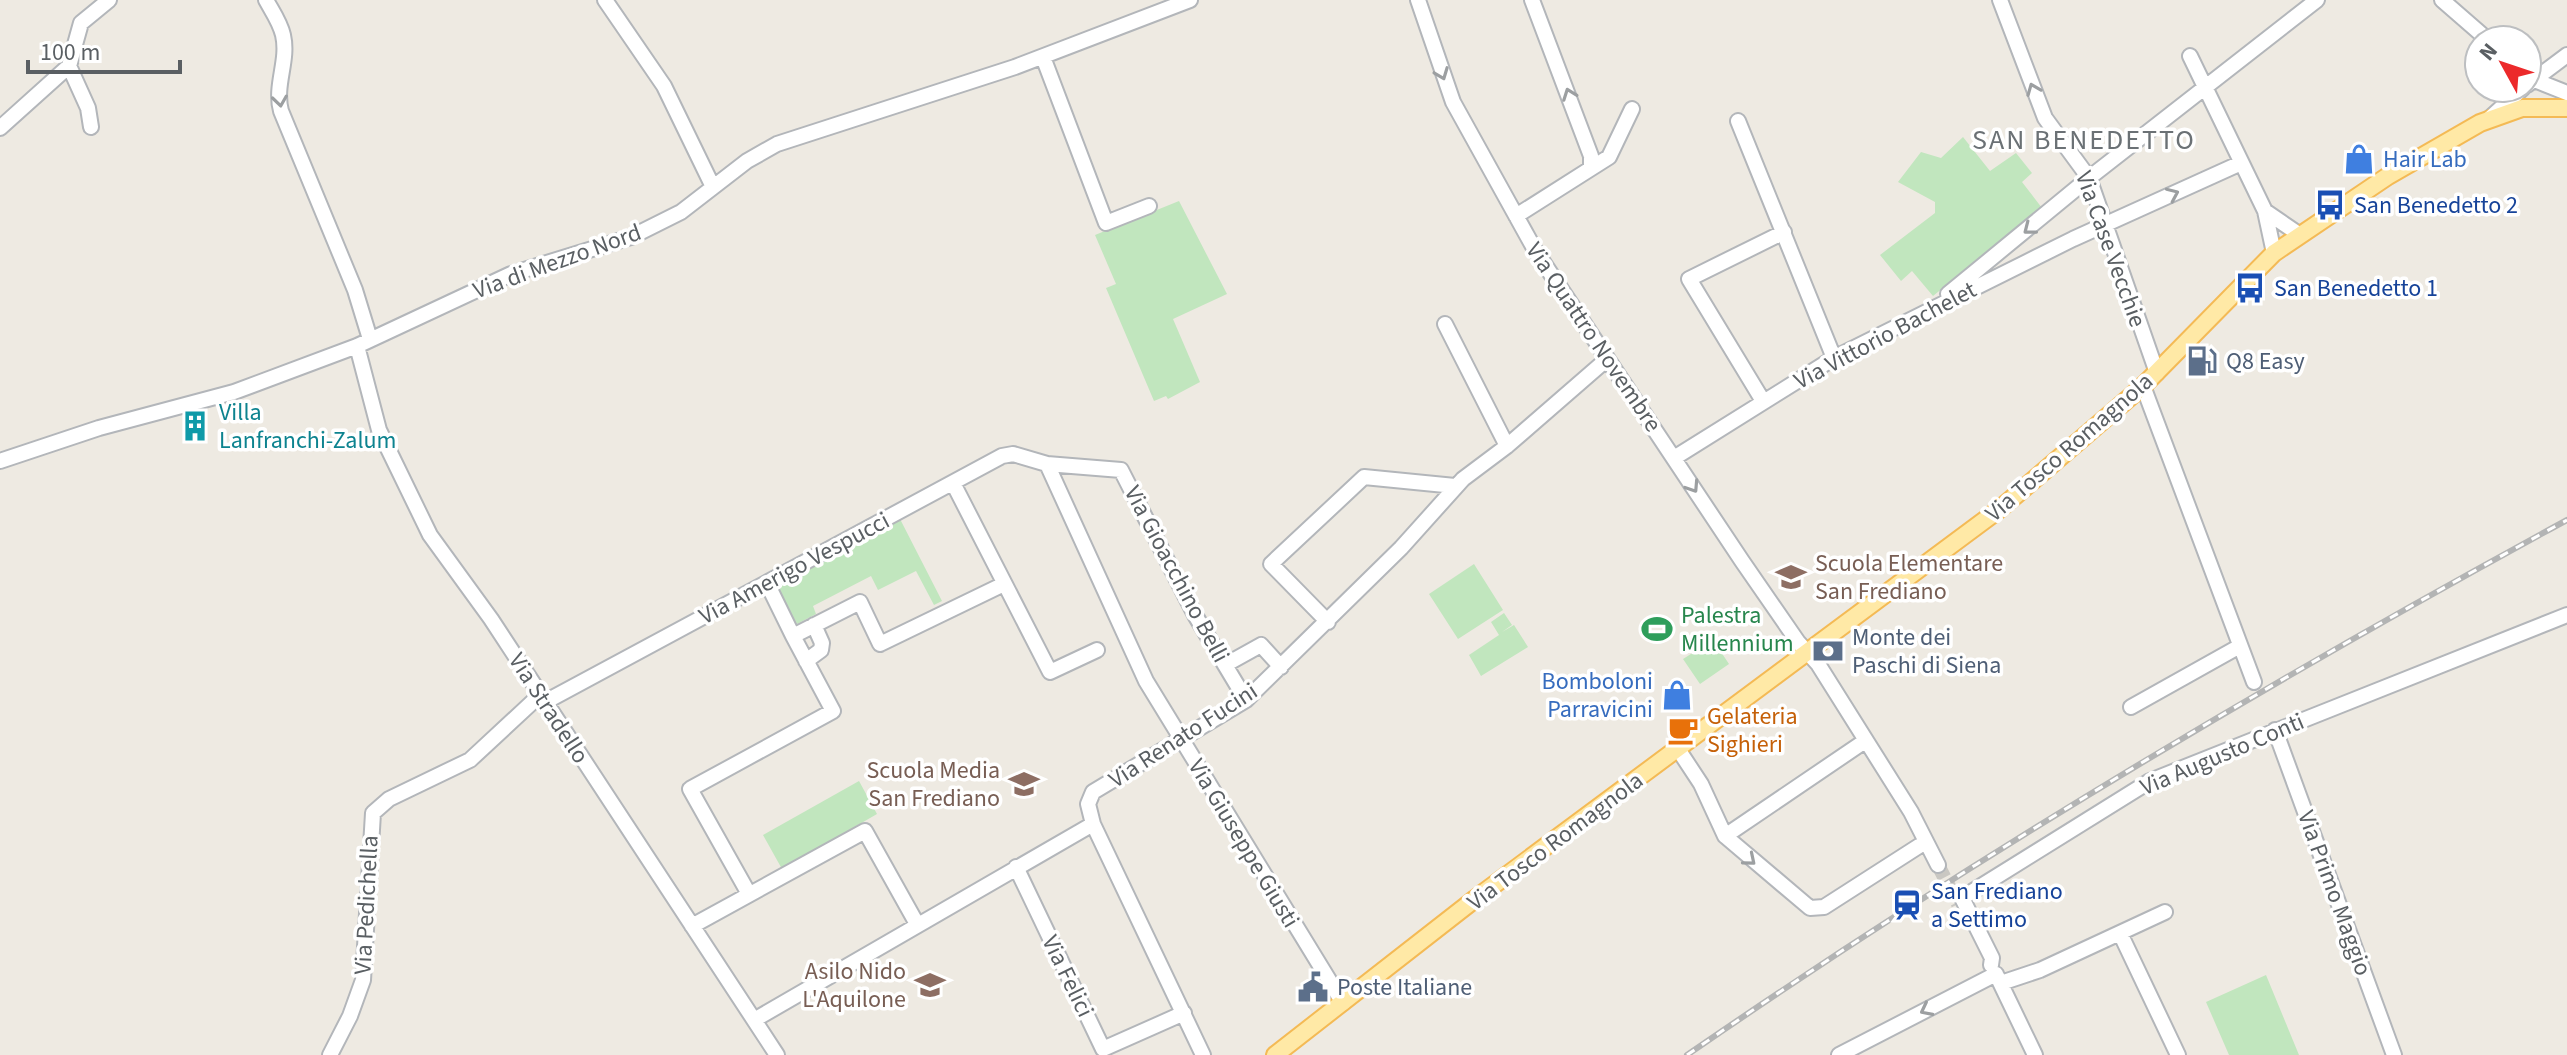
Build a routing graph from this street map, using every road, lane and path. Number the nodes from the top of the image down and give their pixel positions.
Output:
1 (109, 0) edge
2 (266, 0) edge
3 (605, 0) edge
4 (1190, 0) edge
5 (1418, 0) edge
6 (1532, 0) edge
7 (2000, 0) edge
8 (2317, 0) edge
9 (2442, 0) edge
10 (2470, 24) edge
11 (2567, 55) edge
12 (2190, 56) dead end
13 (1043, 57) junction
14 (69, 66) junction
15 (2543, 72) edge
16 (2205, 87) junction
17 (2543, 87) edge
18 (2567, 93) edge
19 (2505, 104) edge
20 (2567, 108) edge
21 (1632, 109) dead end
22 (2490, 118) junction
23 (1738, 121) dead end
24 (91, 127) dead end
25 (0, 128) edge
26 (2241, 163) junction
27 (1591, 168) junction
28 (2089, 178) junction
29 (713, 187) junction
30 (1149, 206) dead end
31 (2265, 211) junction
32 (1516, 216) junction
33 (2104, 225) junction
34 (1784, 232) junction
35 (2300, 235) junction
36 (2274, 253) junction
37 (1936, 306) junction
38 (1445, 324) dead end
39 (363, 342) junction
40 (1834, 358) junction
41 (1606, 360) junction
42 (2157, 373) junction
43 (2143, 386) junction
44 (1763, 401) junction
45 (1507, 446) junction
46 (1674, 458) junction
47 (0, 461) edge
48 (1047, 464) junction
49 (953, 483) junction
50 (1455, 486) junction
51 (767, 583) junction
52 (1004, 584) junction
53 (2567, 615) edge
54 (1328, 622) junction
55 (814, 625) junction
56 (793, 636) junction
57 (2240, 646) junction
58 (1097, 650) dead end
59 (1809, 652) junction
60 (806, 661) junction
61 (1225, 665) junction
62 (1281, 667) junction
63 (2254, 682) dead end
64 (542, 698) junction
65 (1246, 700) junction
66 (2131, 707) dead end
67 (2275, 730) junction
68 (1180, 739) junction
69 (1865, 741) junction
70 (1678, 749) junction
71 (1900, 799) junction
72 (1093, 824) junction
73 (1725, 836) junction
74 (1919, 846) junction
75 (1938, 865) tunnel mouth
76 (1016, 867) junction
77 (749, 894) junction
78 (2165, 912) dead end
79 (917, 924) junction
80 (692, 926) junction
81 (2120, 933) junction
82 (1996, 974) junction
83 (1343, 1003) junction
84 (1184, 1013) junction
85 (754, 1020) junction
86 (330, 1055) edge
87 (777, 1055) edge
88 (1203, 1055) edge
89 (1275, 1055) edge
90 (1839, 1055) edge
91 (2035, 1055) edge
92 (2178, 1055) edge
93 (2394, 1055) edge

1 - 14 street
2 -> 39 street, Via Stradello
3 - 29 street
4 - 13 street, Via di Mezzo Nord
5 -> 32 street, Via Quattro Novembre
27 -> 6 street
28 -> 7 street, Via Case Vecchie
8 - 16 street
9 - 10 street
11 - 15 street
12 - 16 street
13 - 29 street, Via di Mezzo Nord
13 - 30 street
14 - 24 street
14 - 25 street
16 - 26 street
16 - 28 street
17 - 18 street
19 - 22 street
20 - 22 main road, Via Tosco Romagnola
21 - 27 street
22 - 35 main road, Via Tosco Romagnola
23 - 34 street
26 - 31 street
33 -> 26 street, Via Vittorio Bachelet
27 - 32 street
28 - 33 street, Via Case Vecchie
28 -> 37 street
29 - 39 street, Via di Mezzo Nord
31 - 35 street
31 - 36 street
32 - 41 street, Via Quattro Novembre
33 - 37 street, Via Vittorio Bachelet
33 - 42 street, Via Case Vecchie
34 - 40 street
34 - 44 street
35 - 36 main road, Via Tosco Romagnola
36 - 42 main road, Via Tosco Romagnola
37 - 40 street, Via Vittorio Bachelet
38 - 45 street
39 - 47 street, Via di Mezzo Nord
39 - 64 street, Via Stradello
40 - 44 street, Via Vittorio Bachelet
41 - 45 street, Via Renato Fucini
41 - 46 street, Via Quattro Novembre
42 - 43 main road, Via Tosco Romagnola
43 - 57 street
43 - 59 main road, Via Tosco Romagnola
44 - 46 street, Via Vittorio Bachelet
45 - 50 street, Via Renato Fucini
46 -> 59 street, Via Quattro Novembre
48 - 49 street, Via Amerigo Vespucci
48 - 61 street, Via Gioacchino Belli
48 - 68 street, Via Giuseppe Giusti
49 - 51 street, Via Amerigo Vespucci
49 - 52 street
50 - 54 street, Via Renato Fucini
50 - 54 street
51 - 56 street
51 - 64 street, Via Amerigo Vespucci
52 - 55 street
52 - 58 street
53 - 67 street, Via Augusto Conti
54 - 62 street, Via Renato Fucini
55 - 56 street
55 - 60 street
56 - 60 street
57 - 63 street
57 - 66 street
59 - 69 street, Via Quattro Novembre
59 - 70 main road, Via Tosco Romagnola
60 - 77 street
61 - 62 street
61 - 65 street, Via Gioacchino Belli
62 - 65 street, Via Renato Fucini
64 - 80 street, Via Stradello
64 - 86 street, Via Pedichella
65 - 68 street, Via Renato Fucini
67 - 82 street, Via Augusto Conti
67 - 93 street, Via Primo Maggio
68 - 72 street, Via Renato Fucini
68 - 83 street, Via Giuseppe Giusti
69 - 71 street, Via Quattro Novembre
69 - 73 street
70 - 73 street
70 - 83 main road, Via Tosco Romagnola
71 - 74 street
71 - 74 street
71 - 75 street
72 - 76 street
72 - 84 street
73 -> 74 street
76 - 79 street
76 - 84 street, Via Felici
77 - 79 street
77 - 80 street
78 - 81 street
79 - 85 street
80 - 85 street, Via Stradello
81 - 82 street
81 - 92 street
82 -> 90 street
82 - 91 street
83 - 89 main road, Via Tosco Romagnola
84 - 88 street
85 - 87 street, Via Stradello

